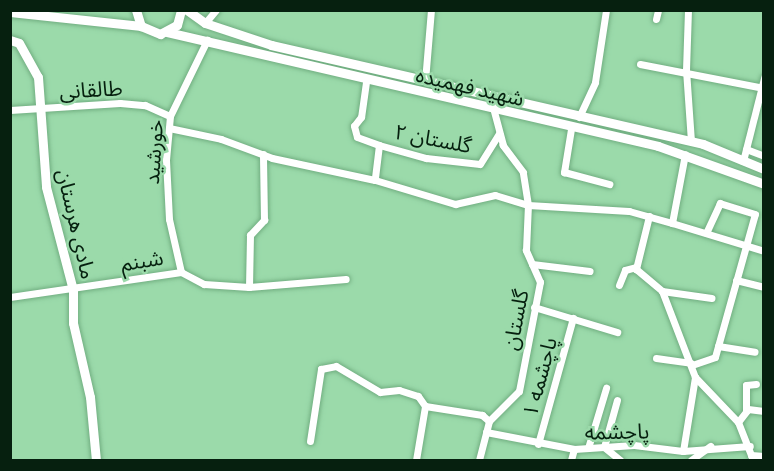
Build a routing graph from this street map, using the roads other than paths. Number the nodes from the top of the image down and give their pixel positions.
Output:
1 (136, 10) edge
2 (181, 10) edge
3 (187, 10) edge
4 (216, 10) edge
5 (431, 10) edge
6 (606, 10) edge
7 (658, 10) edge
8 (688, 10) edge
9 (10, 12) edge
10 (656, 20) dead end
11 (205, 23) junction
12 (141, 26) junction
13 (167, 33) junction
14 (10, 40) edge
15 (207, 40) junction
16 (306, 53) junction
17 (325, 57) junction
18 (640, 64) dead end
19 (302, 67) junction
20 (686, 70) junction
21 (322, 71) junction
22 (764, 78) edge
23 (366, 81) junction
24 (425, 81) junction
25 (763, 87) edge
26 (39, 109) junction
27 (10, 110) edge
28 (494, 111) junction
29 (170, 116) junction
30 (579, 117) junction
31 (169, 128) junction
32 (571, 129) junction
33 (499, 134) junction
34 (692, 141) junction
35 (379, 145) junction
36 (746, 148) junction
37 (262, 154) junction
38 (685, 154) junction
39 (764, 156) edge
40 (743, 161) junction
41 (764, 169) edge
42 (375, 180) junction
43 (609, 184) dead end
44 (764, 184) edge
45 (528, 205) junction
46 (649, 216) junction
47 (672, 223) junction
48 (706, 233) junction
49 (746, 246) junction
50 (764, 251) edge
51 (532, 264) junction
52 (636, 267) junction
53 (590, 271) dead end
54 (181, 272) junction
55 (346, 279) dead end
56 (736, 280) junction
57 (619, 285) dead end
58 (249, 286) junction
59 (764, 287) edge
60 (73, 290) junction
61 (662, 291) junction
62 (10, 297) edge
63 (712, 298) dead end
64 (534, 307) junction
65 (573, 318) junction
66 (617, 332) dead end
67 (718, 346) junction
68 (755, 352) dead end
69 (656, 358) dead end
70 (692, 364) junction
71 (695, 377) junction
72 (756, 384) dead end
73 (606, 388) dead end
74 (617, 400) dead end
75 (424, 406) junction
76 (746, 411) junction
77 (764, 411) edge
78 (489, 421) junction
79 (738, 422) junction
80 (486, 432) junction
81 (310, 441) dead end
82 (538, 444) junction
83 (710, 446) junction
84 (750, 446) junction
85 (604, 447) junction
86 (588, 448) junction
87 (574, 449) junction
88 (683, 451) junction
89 (764, 456) edge
90 (752, 458) edge
91 (96, 460) edge
92 (416, 460) edge
93 (479, 460) edge
94 (571, 460) edge
95 (621, 460) edge
96 (691, 460) edge

1 - 12 main road
2 - 13 main road
3 - 11 main road, شهید فهمیده
4 - 11 street
5 - 24 street
6 - 30 street
7 - 10 street
8 - 20 street
9 - 12 main road, شهید فهمیده
11 - 16 main road, شهید فهمیده
12 - 13 main road, شهید فهمیده
13 - 15 main road, شهید فهمیده
14 - 26 main road, مادی هرستان
15 - 19 main road, شهید فهمیده
15 - 29 street, خورشید
16 - 17 main road, شهید فهمیده
16 - 19 main road
17 - 21 main road
17 - 24 main road, شهید فهمیده
18 - 20 street
19 - 21 main road, شهید فهمیده
20 - 25 street
20 - 34 street
21 - 23 main road, شهید فهمیده
22 - 25 street
23 - 28 main road, شهید فهمیده
23 - 35 street
24 - 30 main road, شهید فهمیده
25 - 36 street
26 - 27 street, طالقانی
26 - 29 street, طالقانی
26 - 60 main road, مادی هرستان
28 - 32 main road, شهید فهمیده
28 - 33 street, گلستان
29 - 31 street, خورشید
30 - 34 main road, شهید فهمیده
31 - 37 street
31 - 54 street, خورشید
32 - 38 main road, شهید فهمیده
32 - 43 street
33 - 35 street, گلستان ۲
33 - 45 street, گلستان
34 - 40 main road, شهید فهمیده
35 - 42 street
36 - 39 street
36 - 40 street
37 - 42 street
37 - 58 street
38 - 44 main road, شهید فهمیده
38 - 47 street
40 - 41 main road, شهید فهمیده
42 - 45 street
45 - 46 street
45 - 51 street, گلستان
46 - 47 street
46 - 52 street
47 - 48 street
48 - 49 street
48 - 49 street
49 - 50 street
49 - 56 street
51 - 53 street
51 - 64 street, گلستان
52 - 57 street
52 - 61 street
54 - 58 street
54 - 60 street, شبنم
55 - 58 street
56 - 59 street
56 - 67 street
60 - 62 street, شبنم
60 - 91 main road, مادی هرستان
61 - 63 street
61 - 70 street
64 - 65 street
64 - 78 street, گلستان
65 - 66 street
65 - 82 street, پاچشمه ۱
67 - 68 street
67 - 70 street
69 - 70 street
70 - 71 street
71 - 79 street
71 - 88 street
72 - 76 street
73 - 86 street
74 - 85 street
75 - 78 street
75 - 81 street
75 - 92 street
76 - 77 street
76 - 79 street
78 - 80 street, گلستان
79 - 84 street
80 - 82 street, پاچشمه
80 - 93 street, گلستان
82 - 87 street, پاچشمه
83 - 84 street, پاچشمه
83 - 88 street, پاچشمه
83 - 96 street
84 - 90 street
85 - 86 street, پاچشمه
85 - 88 street, پاچشمه
85 - 95 street
86 - 87 street, پاچشمه
87 - 94 street
89 - 90 street

